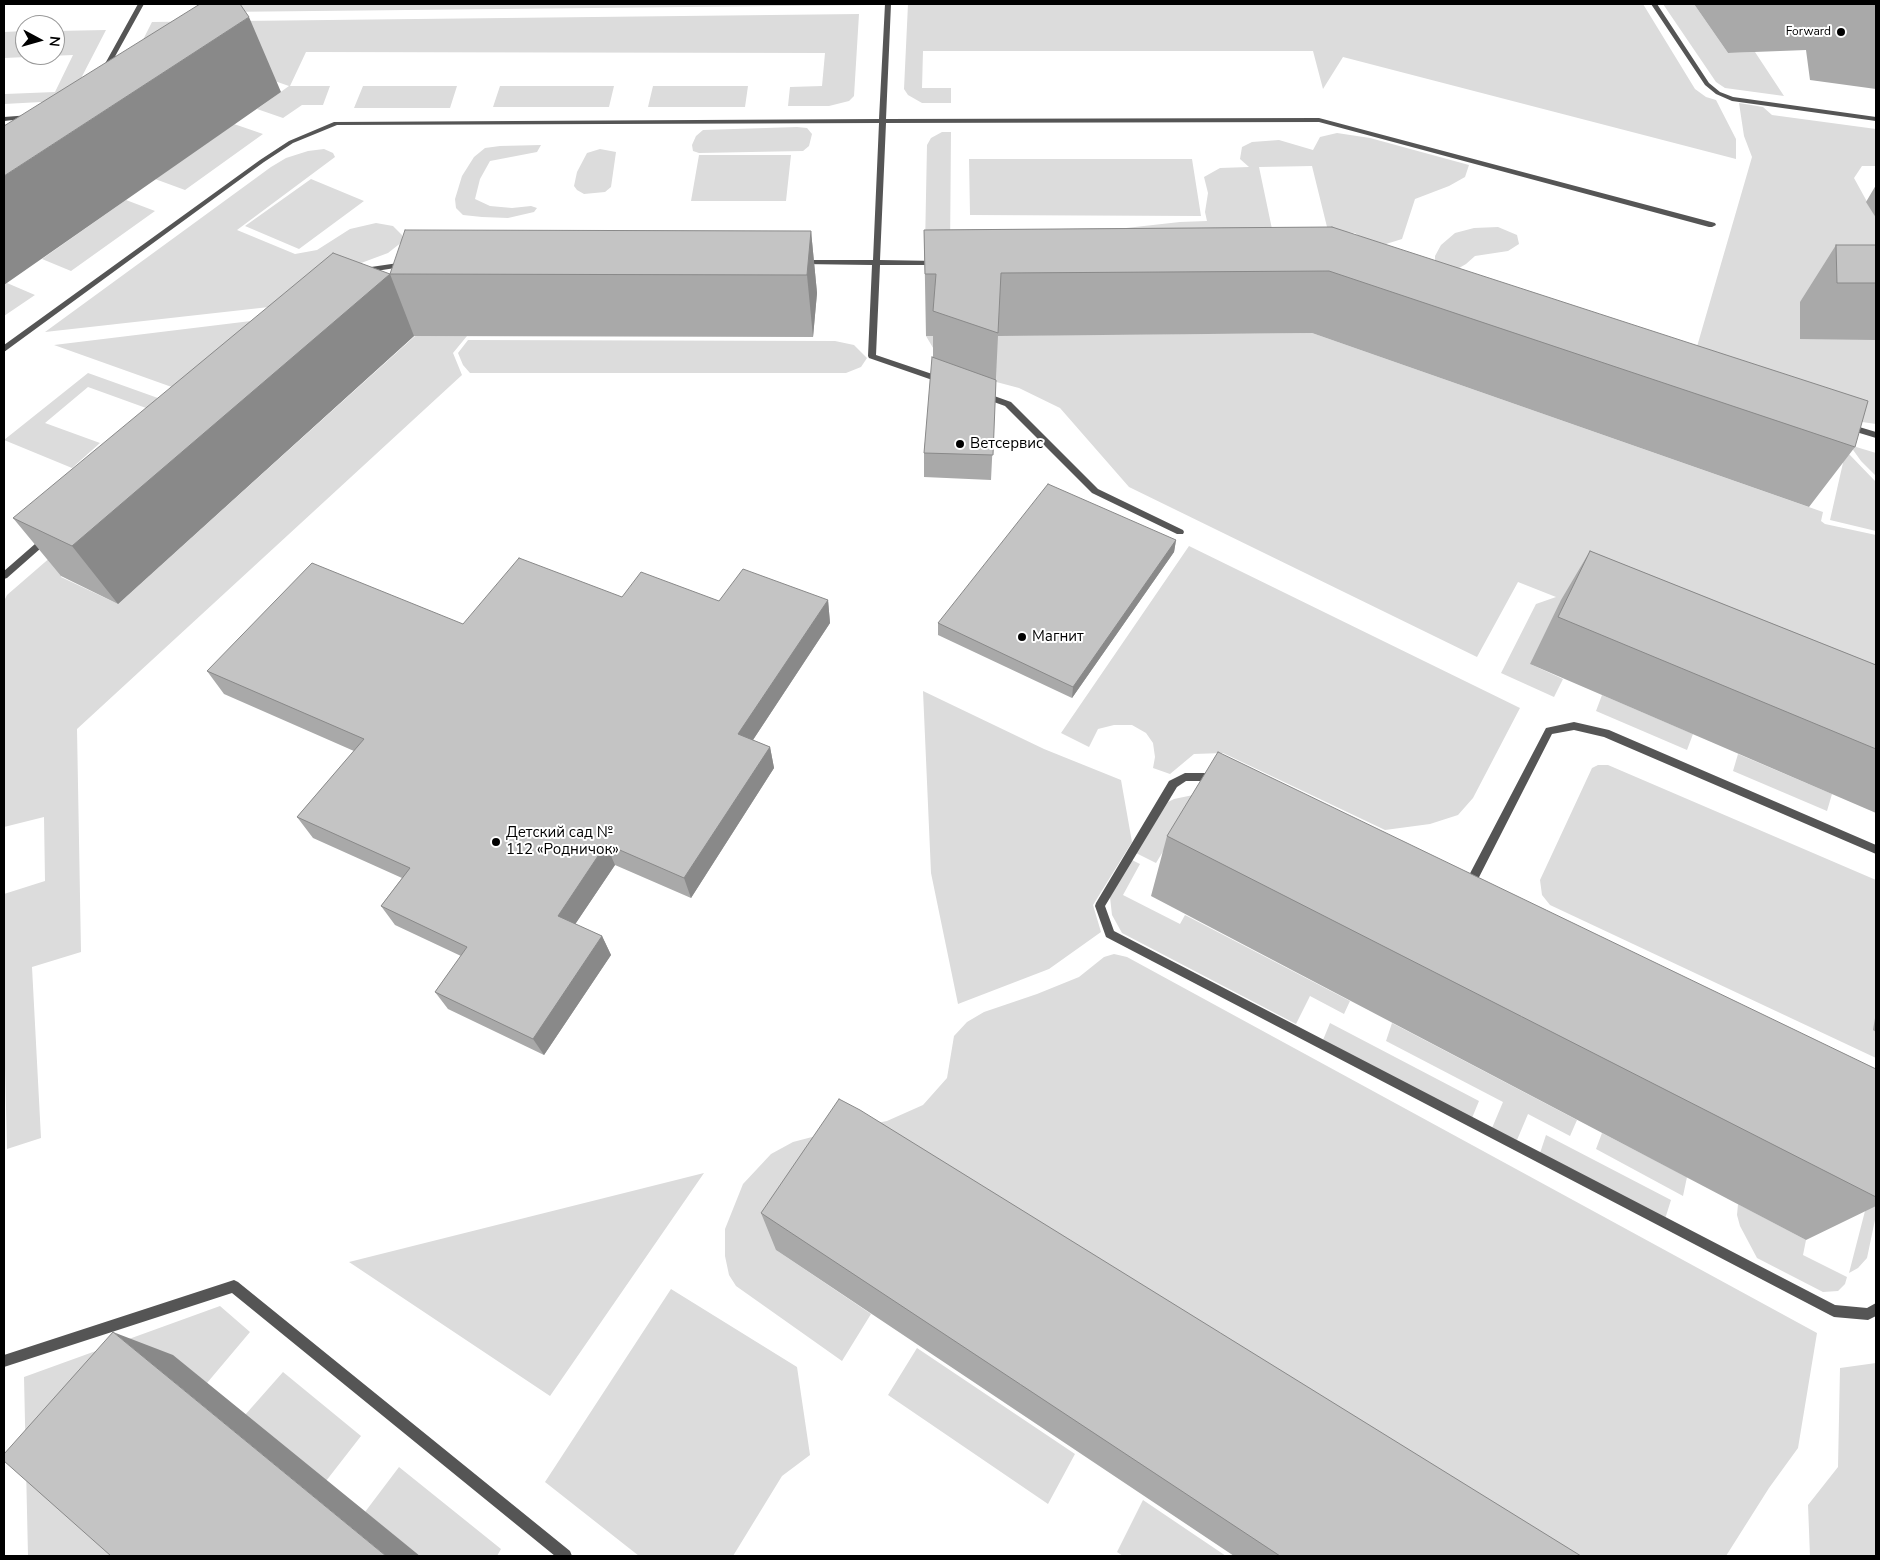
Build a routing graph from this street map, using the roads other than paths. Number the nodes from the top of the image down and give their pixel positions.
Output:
1 (141, 4) edge
2 (888, 4) edge
3 (1654, 4) edge
4 (99, 80) edge
5 (39, 116) edge
6 (4, 119) edge
7 (1876, 120) edge
8 (883, 122) junction
9 (1712, 225) dead end
10 (790, 262) edge
11 (877, 262) junction
12 (417, 263) edge
13 (950, 263) edge
14 (359, 276) edge
15 (4, 349) edge
16 (946, 381) edge
17 (972, 391) edge
18 (1839, 423) edge
19 (1876, 435) edge
20 (55, 532) edge
21 (1180, 532) dead end
22 (4, 576) edge
23 (1221, 780) edge
24 (1876, 850) edge
25 (1466, 893) edge
26 (1876, 1309) edge
27 (4, 1362) edge
28 (565, 1556) edge

1 - 4 lane
2 - 8 lane
3 - 7 lane
5 - 6 lane
8 - 9 lane
8 - 11 lane
8 - 15 lane
10 - 11 lane
11 - 13 lane
11 - 16 lane
12 - 14 lane
17 - 21 lane
18 - 19 lane
20 - 22 lane
23 - 26 lane
24 - 25 lane
27 - 28 lane

